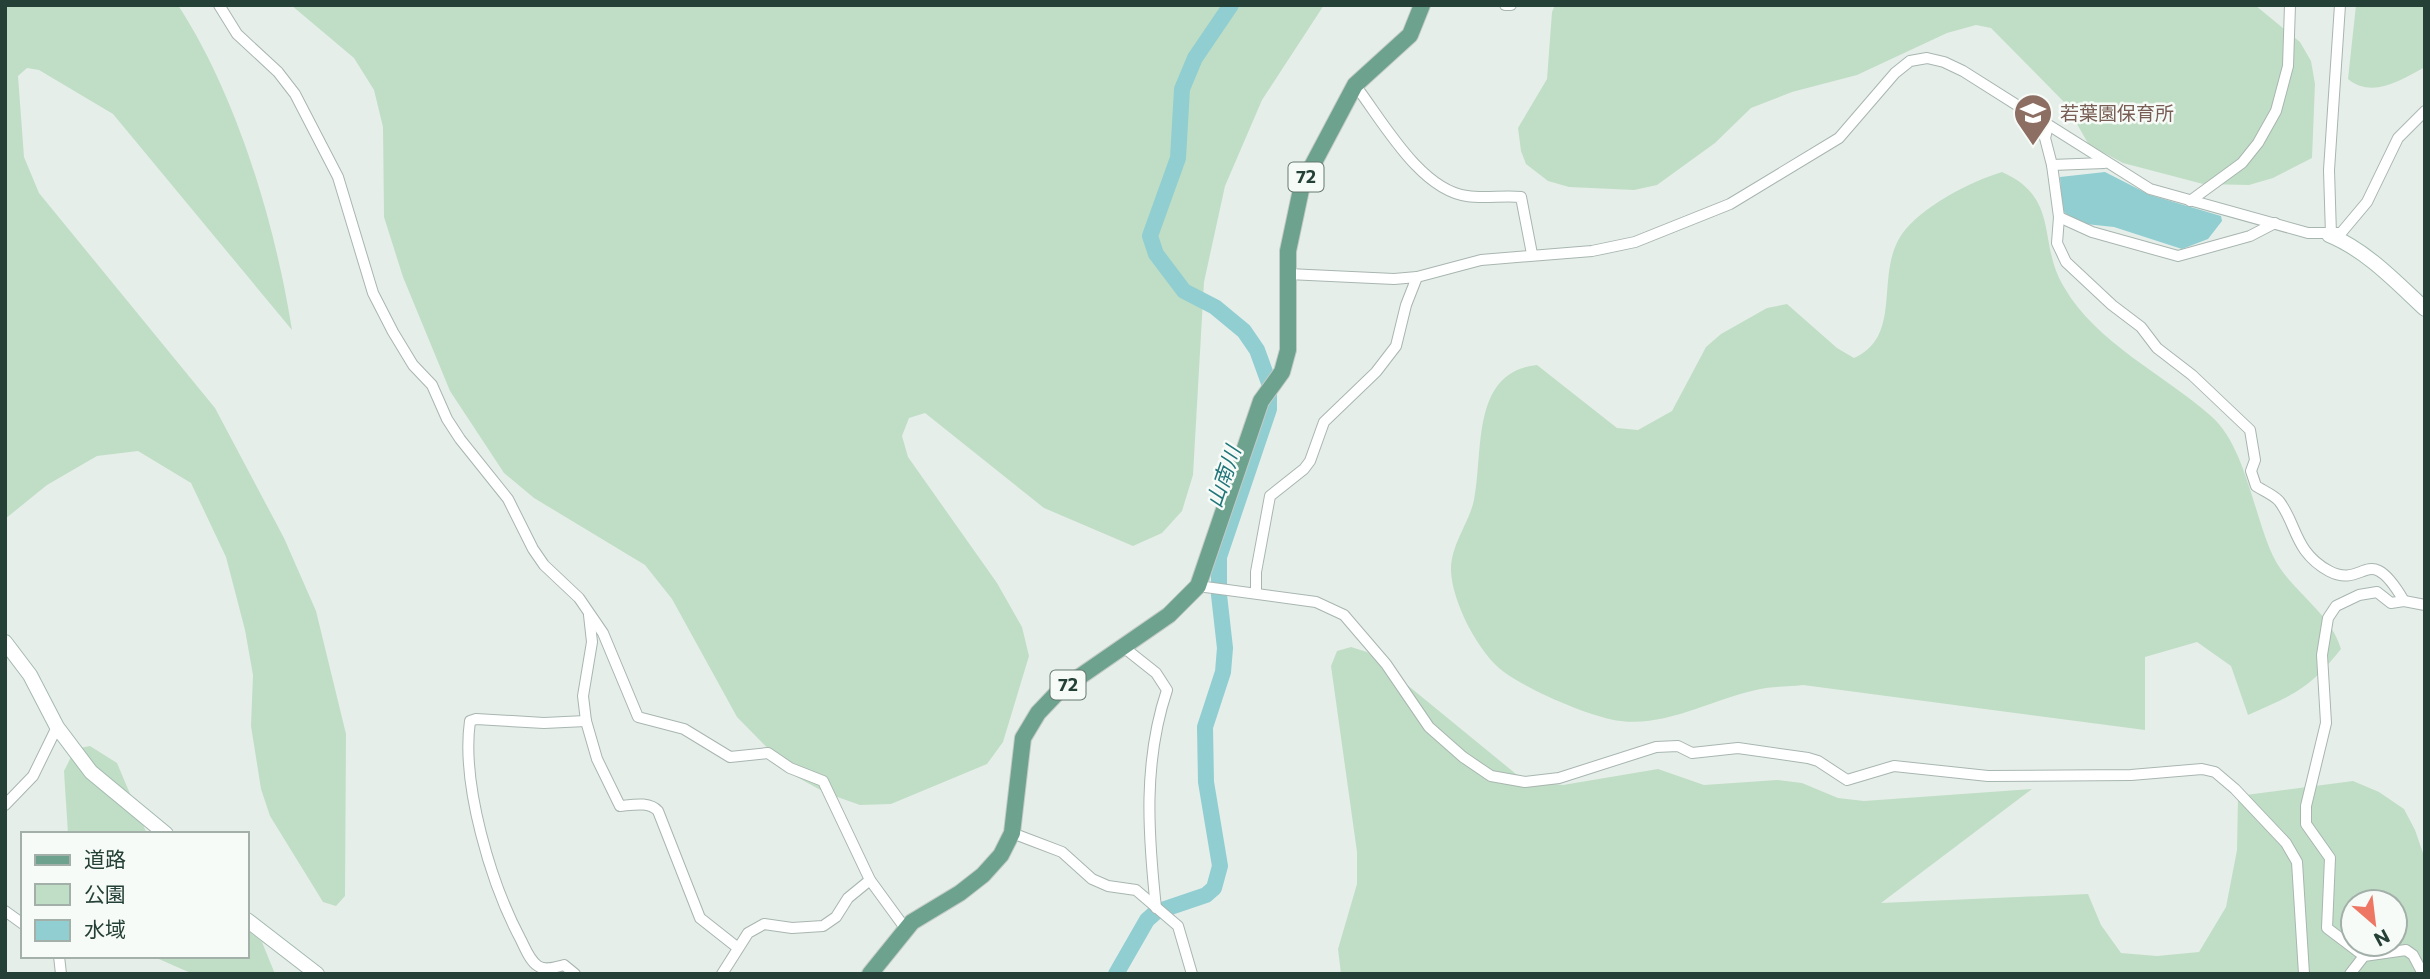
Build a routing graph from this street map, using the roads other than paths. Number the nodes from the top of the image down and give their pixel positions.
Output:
1 (219, 5) edge
2 (1422, 5) edge
3 (1505, 5) edge
4 (1511, 5) edge
5 (2290, 5) edge
6 (2340, 5) edge
7 (1355, 85) junction
8 (2425, 111) edge
9 (2048, 126) junction
10 (2104, 163) junction
11 (2052, 165) junction
12 (2190, 201) junction
13 (2059, 217) junction
14 (2275, 223) junction
15 (2330, 235) junction
16 (1532, 254) junction
17 (1288, 274) junction
18 (1418, 277) junction
19 (2425, 309) edge
20 (1198, 586) junction
21 (1256, 593) junction
22 (2404, 601) junction
23 (2425, 605) edge
24 (588, 610) junction
25 (5, 642) edge
26 (1122, 646) junction
27 (586, 721) junction
28 (57, 727) junction
29 (5, 805) edge
30 (164, 832) edge
31 (1012, 833) junction
32 (870, 880) junction
33 (1156, 908) junction
34 (5, 911) edge
35 (248, 921) edge
36 (21, 923) edge
37 (905, 928) junction
38 (2339, 937) edge
39 (738, 948) junction
40 (2409, 952) edge
41 (2362, 958) edge
42 (317, 974) edge
43 (575, 974) edge
44 (722, 974) edge
45 (870, 974) edge
46 (1192, 974) edge
47 (2304, 974) edge
48 (2350, 974) edge
49 (2423, 974) edge

1 - 24 street
2 - 7 main road, 72
3 - 4 street
5 - 12 street
6 - 15 street
7 - 16 street
7 - 17 main road, 72
8 - 15 street
9 - 10 street
9 - 11 street
9 - 16 street
10 - 11 street
10 - 12 street
11 - 13 street
12 - 14 street
13 - 14 street
13 - 22 street
14 - 15 street
15 - 19 street
16 - 18 street
17 - 18 street
17 - 20 main road, 72
18 - 21 street
20 - 21 street
20 - 26 main road, 72
21 - 47 street
22 - 23 street
22 - 38 street
24 - 27 street
24 - 32 street
25 - 28 street
26 - 31 main road, 72
26 - 33 street
27 - 39 street
27 - 43 street
28 - 29 street
28 - 30 street
31 - 33 street
31 - 37 main road, 72
32 - 37 street
32 - 39 street
33 - 46 street
34 - 36 street
35 - 42 street
37 - 45 main road, 72
39 - 44 street
40 - 49 street
41 - 48 street

